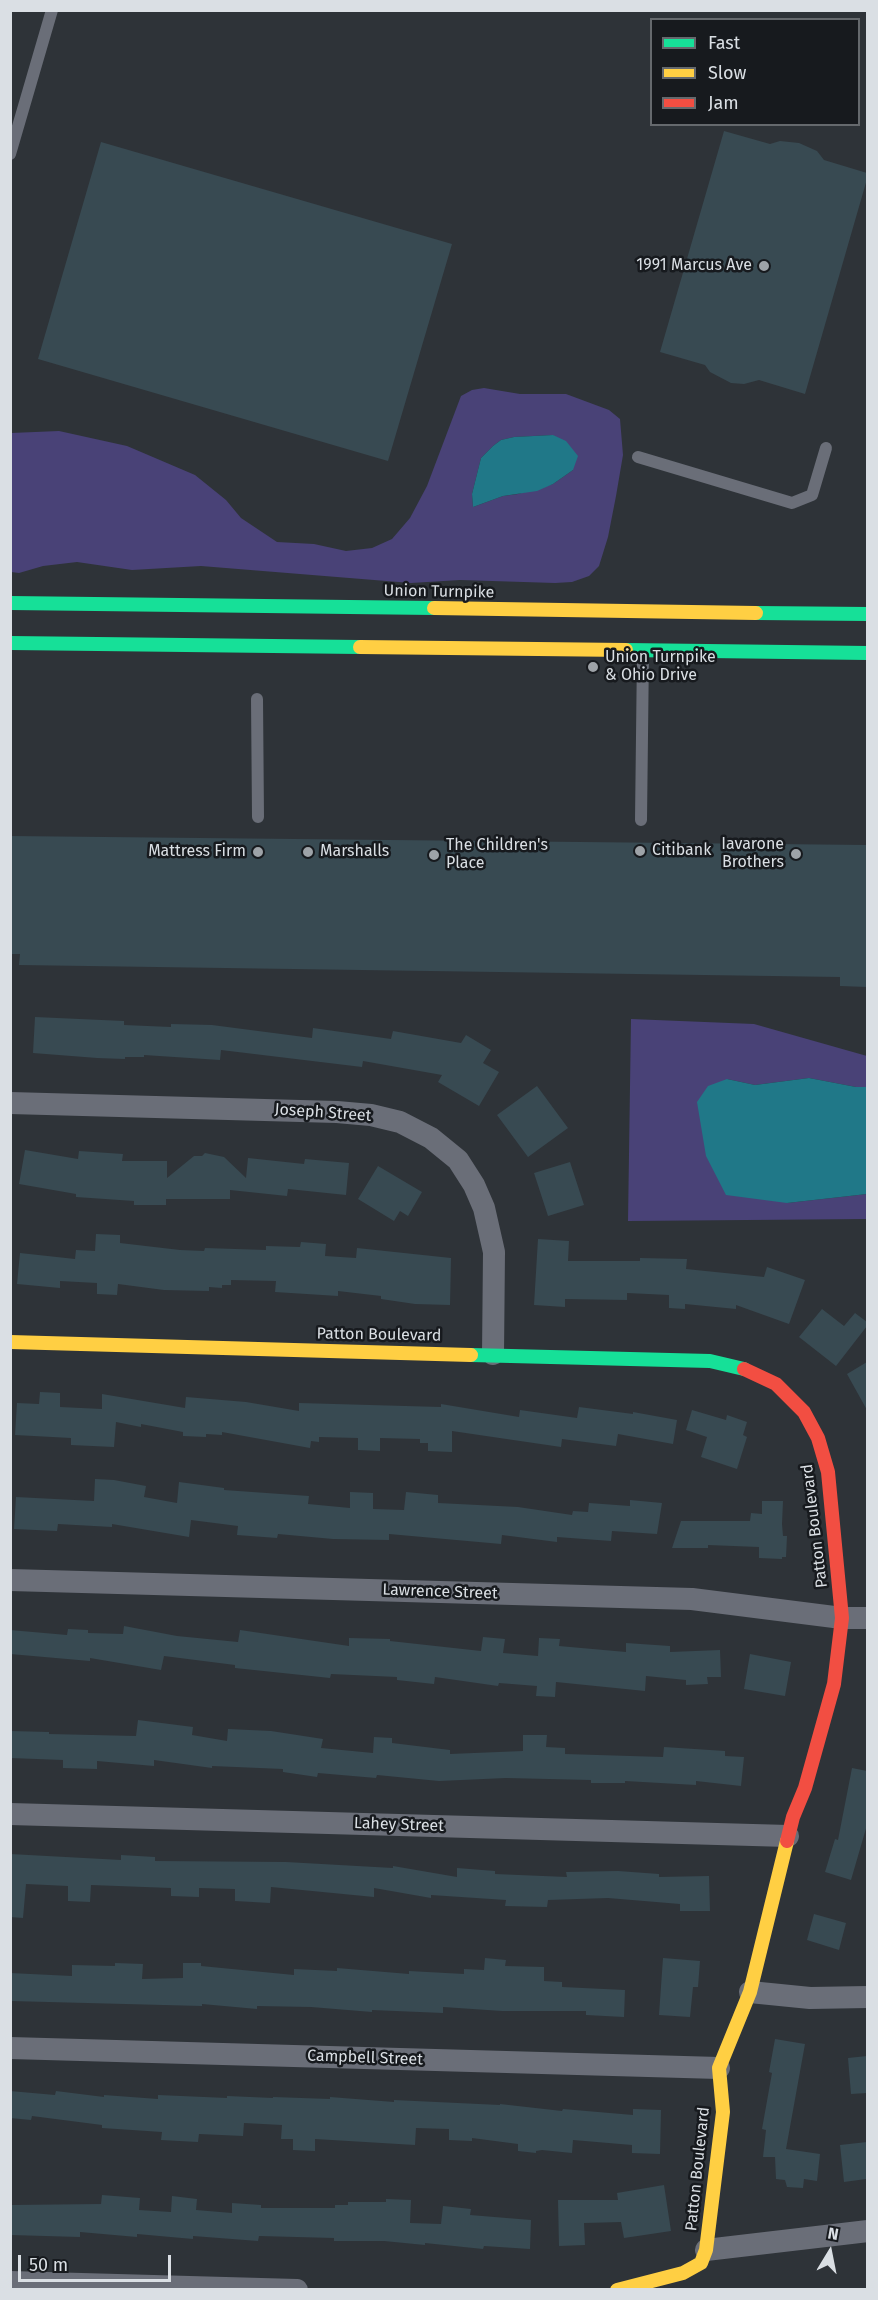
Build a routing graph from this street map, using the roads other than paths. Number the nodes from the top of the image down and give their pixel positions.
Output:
1 (52, 10) edge
2 (10, 154) edge
3 (826, 448) dead end
4 (638, 457) dead end
5 (10, 603) edge
6 (643, 611) junction
7 (867, 614) edge
8 (10, 643) edge
9 (643, 650) junction
10 (867, 653) edge
11 (257, 699) dead end
12 (258, 817) dead end
13 (641, 820) dead end
14 (10, 1103) edge
15 (10, 1342) edge
16 (493, 1354) junction
17 (10, 1580) edge
18 (842, 1618) junction
19 (867, 1618) edge
20 (10, 1814) edge
21 (788, 1836) junction
22 (750, 1992) junction
23 (867, 1997) edge
24 (10, 2048) edge
25 (719, 2068) junction
26 (867, 2231) edge
27 (706, 2250) junction
28 (10, 2282) edge
29 (297, 2289) edge
30 (617, 2289) edge

1 - 2 lane
3 - 4 lane
5 - 6 street, Union Turnpike
6 - 7 street, Union Turnpike
6 - 9 street
8 - 9 street
9 - 10 street
9 - 13 lane
11 - 12 lane
14 - 16 street, Joseph Street
15 - 16 street, Patton Boulevard
16 - 18 street, Patton Boulevard
17 - 18 street, Lawrence Street
18 - 19 street, Lawrence Street
18 - 21 street, Patton Boulevard
20 - 21 street, Lahey Street
21 - 22 street, Patton Boulevard
22 - 23 street
22 - 25 street, Patton Boulevard
24 - 25 street, Campbell Street
25 - 27 street, Patton Boulevard
26 - 27 street
27 - 30 street
28 - 29 street

